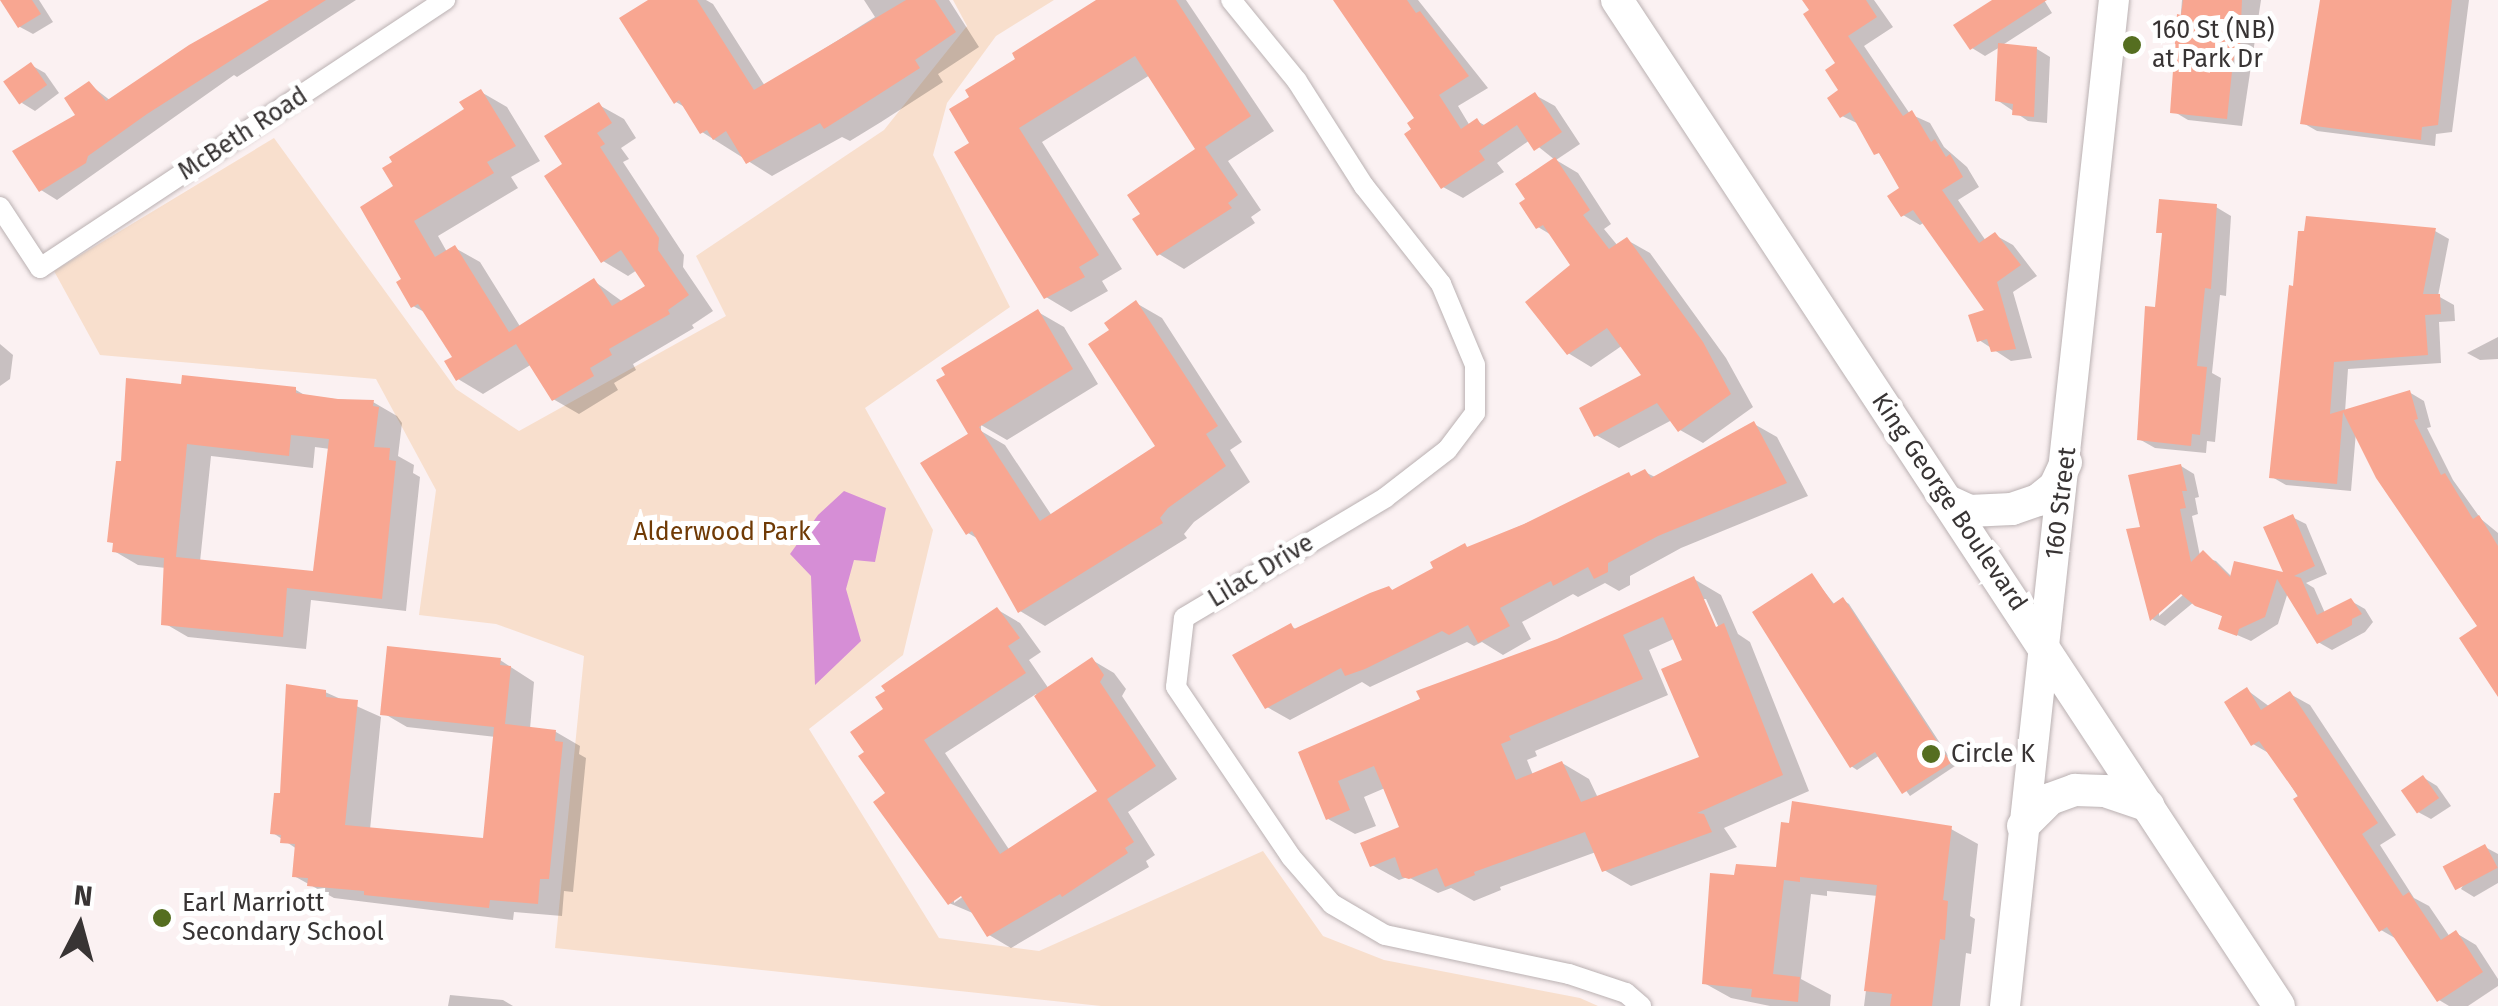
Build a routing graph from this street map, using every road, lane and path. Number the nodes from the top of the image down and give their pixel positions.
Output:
1 (445, 0) edge
2 (1231, 0) edge
3 (1617, 0) edge
4 (2114, 0) edge
5 (0, 207) edge
6 (2066, 462) junction
7 (1950, 502) junction
8 (2044, 646) junction
9 (2149, 806) junction
10 (2023, 826) junction
11 (1641, 1006) edge
12 (2005, 1006) edge
13 (2279, 1006) edge

1 - 5 street, McBeth Road
2 - 11 street, Lilac Drive
3 - 7 main road, King George Boulevard
4 - 6 street, 160 Street
6 - 7 main road
6 - 8 street, 160 Street
7 - 8 main road, King George Boulevard
8 - 9 main road, King George Boulevard
8 - 10 street, 160 Street
9 - 10 main road
9 - 13 main road, King George Boulevard
10 - 12 street, 160 Street

